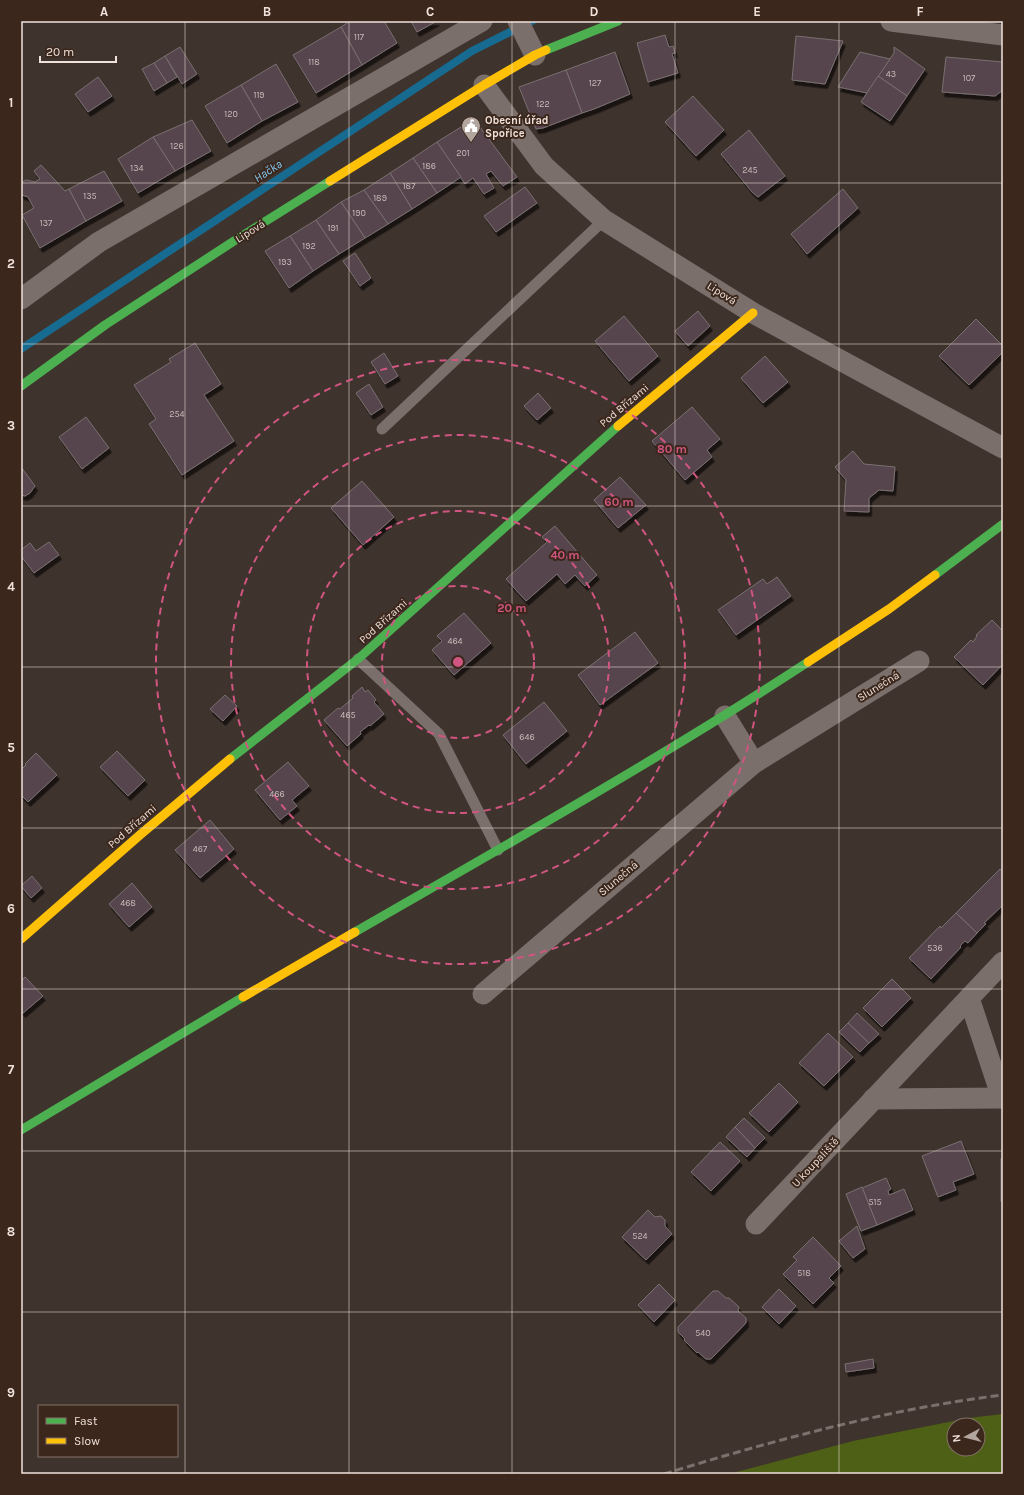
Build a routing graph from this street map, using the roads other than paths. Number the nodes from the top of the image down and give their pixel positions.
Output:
1 (482, 21) edge
2 (518, 21) edge
3 (618, 21) edge
4 (891, 21) edge
5 (1003, 35) edge
6 (532, 50) junction
7 (484, 84) junction
8 (604, 220) junction
9 (21, 299) edge
10 (753, 313) junction
11 (21, 386) edge
12 (382, 429) dead end
13 (1003, 448) edge
14 (1003, 524) edge
15 (358, 659) junction
16 (920, 660) dead end
17 (725, 716) junction
18 (754, 763) junction
19 (498, 850) junction
20 (21, 939) edge
21 (1003, 962) edge
22 (482, 994) dead end
23 (969, 998) junction
24 (1002, 1098) edge
25 (874, 1099) junction
26 (21, 1130) edge
27 (756, 1224) dead end

1 - 9 street
2 - 6 street
3 - 6 street, Lipová
4 - 5 street
6 - 7 street, Lipová
7 - 8 street, Lipová
7 - 11 street, Lipová
8 - 10 street, Lipová
8 - 12 lane
10 - 13 street, Lipová
10 - 15 street, Pod Břízami
14 - 17 street
15 - 19 lane
15 - 20 street, Pod Břízami
16 - 18 street, Slunečná
17 - 18 street
17 - 19 street
18 - 22 street, Slunečná
19 - 26 street
21 - 23 street, U koupaliště
23 - 24 street
23 - 25 street, U koupaliště
24 - 25 street
25 - 27 street, U koupaliště

